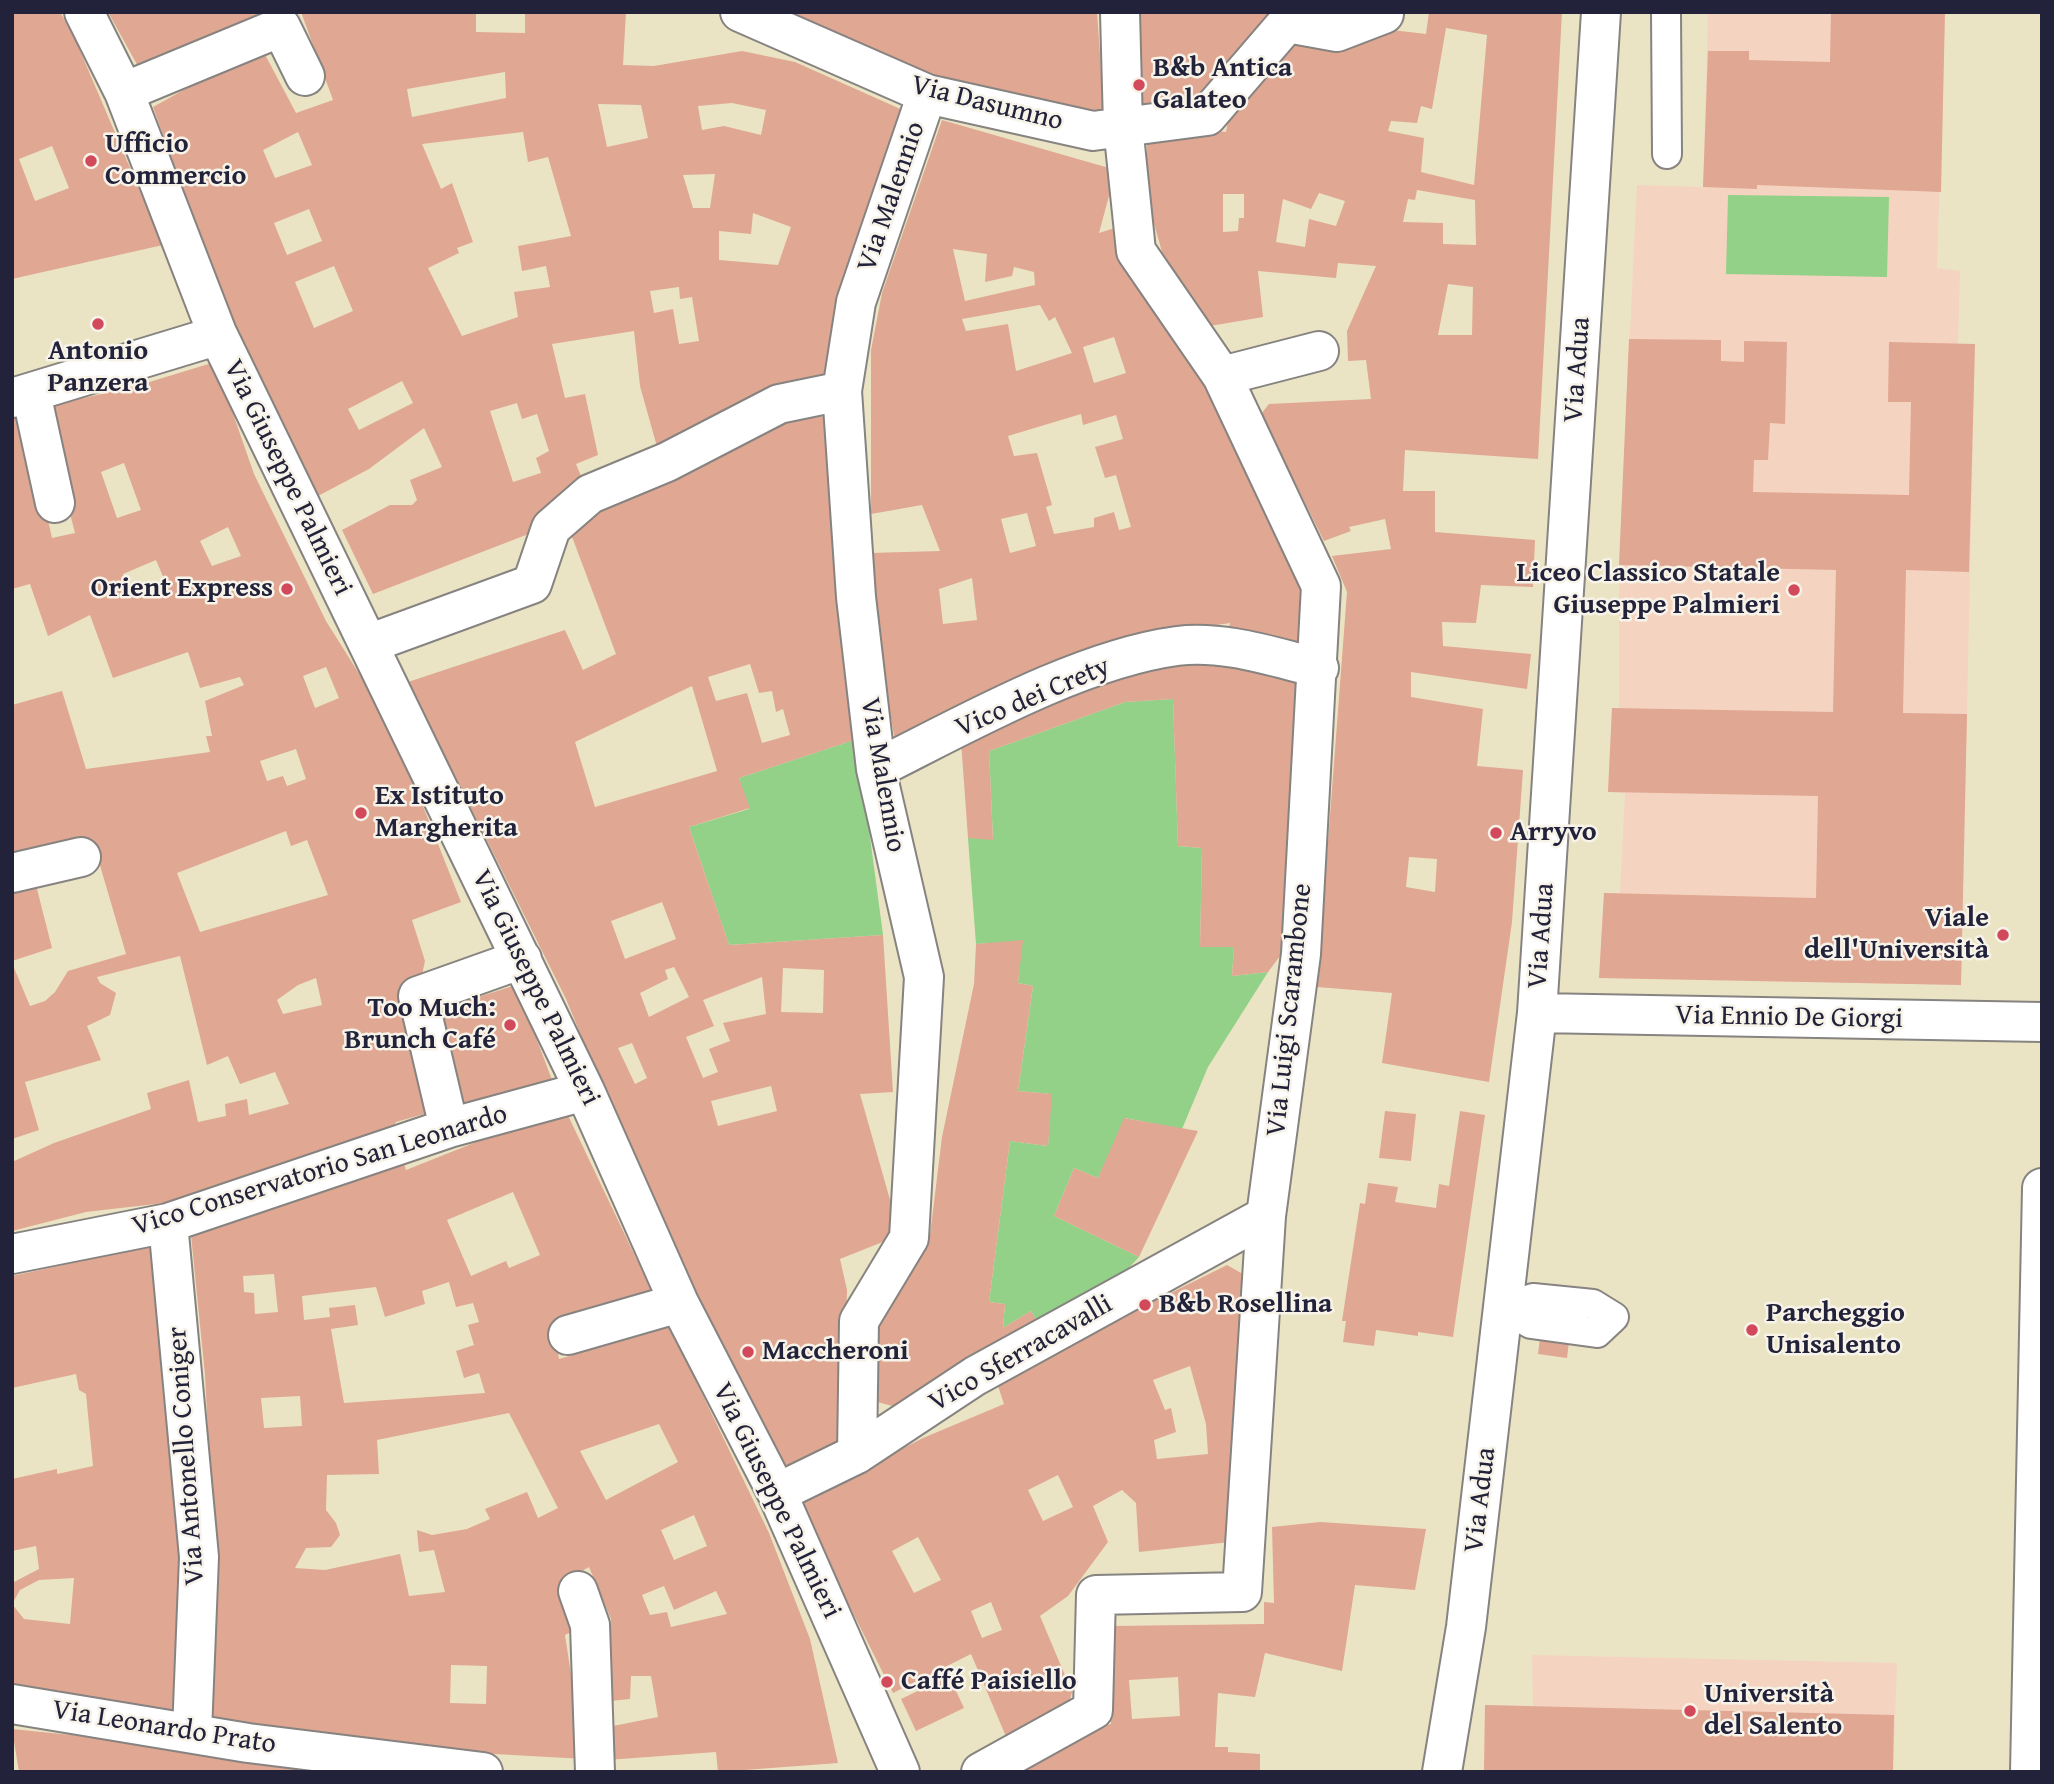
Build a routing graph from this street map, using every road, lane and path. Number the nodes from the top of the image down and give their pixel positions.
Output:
1 (84, 12) edge
2 (1120, 12) edge
3 (1601, 12) edge
4 (1666, 12) edge
5 (747, 14) edge
6 (1384, 14) dead end
7 (304, 76) dead end
8 (124, 92) junction
9 (928, 94) junction
10 (1123, 126) junction
11 (1667, 154) dead end
12 (217, 332) junction
13 (1319, 351) dead end
14 (1222, 376) junction
15 (842, 391) junction
16 (22, 396) edge
17 (55, 503) dead end
18 (368, 645) junction
19 (1319, 668) junction
20 (876, 769) junction
21 (80, 857) dead end
22 (12, 873) edge
23 (522, 959) junction
24 (1537, 1013) junction
25 (2042, 1022) edge
26 (585, 1091) junction
27 (449, 1128) junction
28 (2042, 1188) edge
29 (1266, 1216) junction
30 (168, 1223) junction
31 (12, 1254) edge
32 (679, 1303) junction
33 (568, 1335) dead end
34 (857, 1454) junction
35 (778, 1493) junction
36 (578, 1591) dead end
37 (12, 1704) edge
38 (192, 1732) junction
39 (483, 1772) edge
40 (595, 1772) edge
41 (900, 1772) edge
42 (981, 1772) edge
43 (1442, 1772) edge
44 (2030, 1772) edge

1 - 8 street, Via Giuseppe Palmieri
2 - 10 street, Via Luigi Scarambone
3 - 24 street, Via Adua
4 - 11 lane
5 - 9 street, Via Dasumno
6 - 10 street, Via Dasumno
7 - 8 street
8 - 12 street, Via Giuseppe Palmieri
9 - 10 street, Via Dasumno
9 - 15 street, Via Malennio
10 - 14 street, Via Luigi Scarambone
12 - 16 street
12 - 18 street, Via Giuseppe Palmieri
13 - 14 street
14 - 19 street, Via Luigi Scarambone
15 - 18 street
15 - 20 street, Via Malennio
16 - 17 street
18 - 23 street, Via Giuseppe Palmieri
19 - 20 street, Vico dei Crety
19 - 29 street, Via Luigi Scarambone
20 - 34 street, Via Malennio
21 - 22 street
23 - 26 street, Via Giuseppe Palmieri
23 - 27 street
24 - 25 street, Via Ennio De Giorgi
24 - 43 street, Via Adua
26 - 27 street, Vico Conservatorio San Leonardo
26 - 32 street, Via Giuseppe Palmieri
27 - 30 street, Vico Conservatorio San Leonardo
28 - 44 street
29 - 34 street, Vico Sferracavalli
29 - 42 street, Via Luigi Scarambone
30 - 31 street, Vico Conservatorio San Leonardo
30 - 38 street, Via Antonello Coniger
32 - 33 street
32 - 35 street, Via Giuseppe Palmieri
34 - 35 street, Vico Sferracavalli
35 - 41 street, Via Giuseppe Palmieri
36 - 40 street
37 - 38 street, Via Leonardo Prato
38 - 39 street, Via Leonardo Prato

